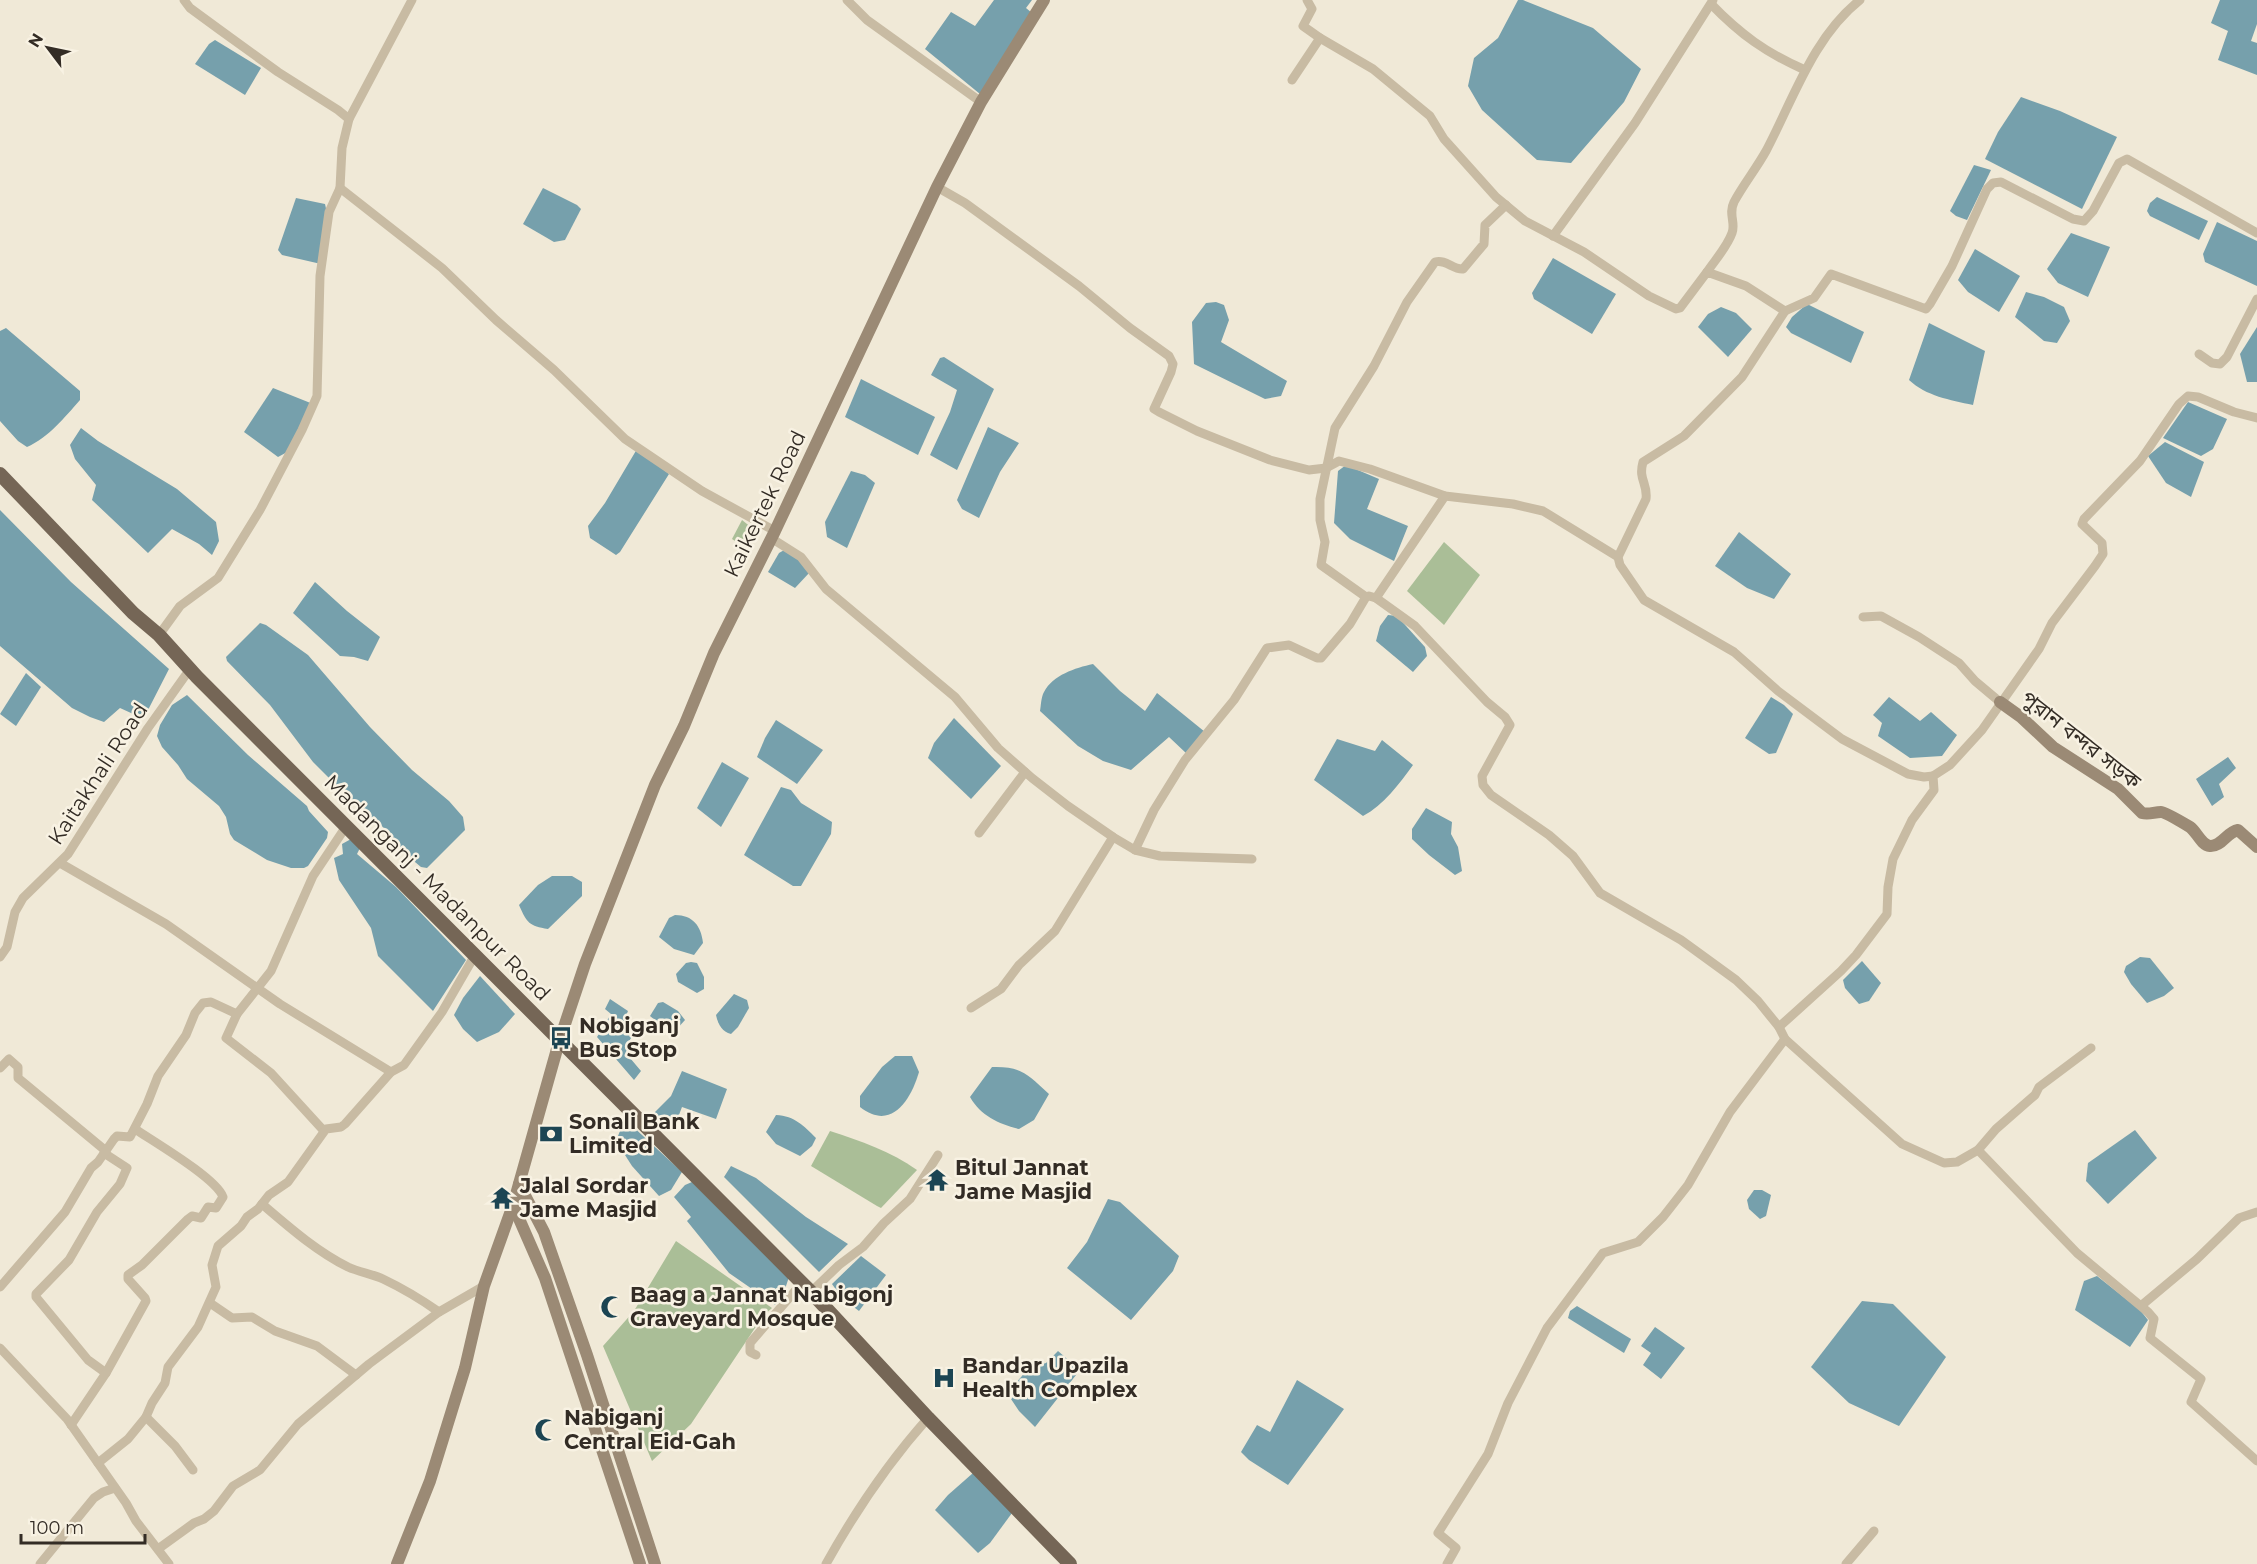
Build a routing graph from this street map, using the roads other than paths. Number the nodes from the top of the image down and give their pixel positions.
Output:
1 (184, 0) edge
2 (412, 0) edge
3 (847, 0) edge
4 (1044, 0) edge
5 (1307, 0) edge
6 (1860, 0) edge
7 (1712, 2) edge
8 (1320, 39) junction
9 (1805, 70) junction
10 (1292, 80) dead end
11 (981, 102) junction
12 (349, 119) junction
13 (937, 187) junction
14 (340, 188) junction
15 (1506, 205) junction
16 (2257, 233) edge
17 (1553, 236) junction
18 (1707, 272) junction
19 (2257, 299) edge
20 (1785, 311) junction
21 (2199, 354) dead end
22 (2257, 417) edge
23 (1326, 468) junction
24 (0, 474) edge
25 (1445, 496) junction
26 (773, 535) junction
27 (1618, 557) junction
28 (1371, 598) junction
29 (1863, 617) dead end
30 (159, 635) junction
31 (190, 669) junction
32 (2000, 702) junction
33 (1025, 772) junction
34 (1933, 776) junction
35 (347, 825) junction
36 (979, 833) dead end
37 (1113, 837) junction
38 (2257, 847) edge
39 (1135, 850) junction
40 (1252, 859) dead end
41 (60, 863) junction
42 (475, 956) junction
43 (0, 957) edge
44 (257, 988) junction
45 (971, 1008) dead end
46 (237, 1014) junction
47 (1779, 1027) junction
48 (1785, 1038) junction
49 (559, 1042) junction
50 (2091, 1048) dead end
51 (0, 1068) edge
52 (391, 1072) junction
53 (135, 1129) junction
54 (324, 1131) junction
55 (1978, 1150) junction
56 (105, 1152) junction
57 (938, 1155) dead end
58 (519, 1184) junction
59 (262, 1204) junction
60 (513, 1205) junction
61 (2257, 1212) edge
62 (484, 1286) junction
63 (0, 1287) edge
64 (807, 1287) junction
65 (210, 1303) junction
66 (2142, 1305) junction
67 (439, 1312) junction
68 (0, 1348) edge
69 (756, 1355) dead end
70 (106, 1373) junction
71 (356, 1375) junction
72 (146, 1417) junction
73 (928, 1418) junction
74 (71, 1425) junction
75 (2257, 1461) edge
76 (98, 1463) junction
77 (193, 1470) dead end
78 (115, 1488) junction
79 (1874, 1531) dead end
80 (158, 1549) junction
81 (829, 1563) edge
82 (40, 1564) edge
83 (169, 1564) edge
84 (397, 1564) edge
85 (640, 1564) edge
86 (655, 1564) edge
87 (1070, 1564) edge
88 (1447, 1564) edge
89 (1846, 1564) edge

1 - 12 street
2 - 12 street
3 - 11 street
4 - 11 main road, Kaikertek Road
5 - 8 street
6 - 9 street
7 - 9 street
7 - 17 street
8 - 10 street
8 - 15 street
9 - 18 street
11 - 13 main road, Kaikertek Road
12 - 14 street
13 - 23 street
13 - 26 main road, Kaikertek Road
14 - 26 street
14 - 30 street
15 - 17 street
15 - 23 street
16 - 20 street
17 - 18 street
18 - 20 street
19 - 21 street
20 - 27 street
22 - 32 street
23 - 25 street
23 - 28 street
24 - 30 main road, Madanganj - Madanpur Road
25 - 27 street
25 - 28 street
26 - 33 street
26 - 49 main road, Kaikertek Road
27 - 34 street
28 - 39 street
28 - 47 street
29 - 32 street
30 - 31 main road, Madanganj - Madanpur Road
31 - 35 main road, Madanganj - Madanpur Road
31 - 41 street, Kaitakhali Road
32 - 34 street
32 - 38 main road, পুরান বন্দর সড়ক
33 - 36 street
33 - 37 street
34 - 47 street
35 - 42 main road, Madanganj - Madanpur Road
35 - 44 street
37 - 39 street
37 - 45 street
39 - 40 street
41 - 43 street, Kaitakhali Road
41 - 44 street
42 - 49 main road, Madanganj - Madanpur Road
42 - 52 street
44 - 46 street
44 - 52 street
46 - 53 street
46 - 54 street
47 - 48 street
48 - 55 street
48 - 88 street
49 - 58 main road, Kaikertek Road
49 - 64 main road, Madanganj - Madanpur Road
50 - 55 street
51 - 56 street
52 - 54 street
53 - 56 street
53 - 70 street
54 - 59 street
55 - 66 street
56 - 63 street
56 - 70 street
57 - 64 street
58 - 60 main road, Kaikertek Road
58 - 86 main road
59 - 65 street
59 - 67 street
60 - 62 main road, Kaikertek Road
60 - 85 main road
61 - 66 street
62 - 67 street
62 - 84 main road, Kaikertek Road
64 - 69 street
64 - 73 main road, Madanganj - Madanpur Road
65 - 71 street
65 - 72 street
66 - 75 street
67 - 71 street
68 - 74 street
70 - 74 street
71 - 80 street
72 - 76 street
72 - 77 street
73 - 81 street
73 - 87 main road, Madanganj - Madanpur Road
74 - 76 street
76 - 78 street
78 - 80 street
78 - 82 street
79 - 89 street
80 - 83 street

